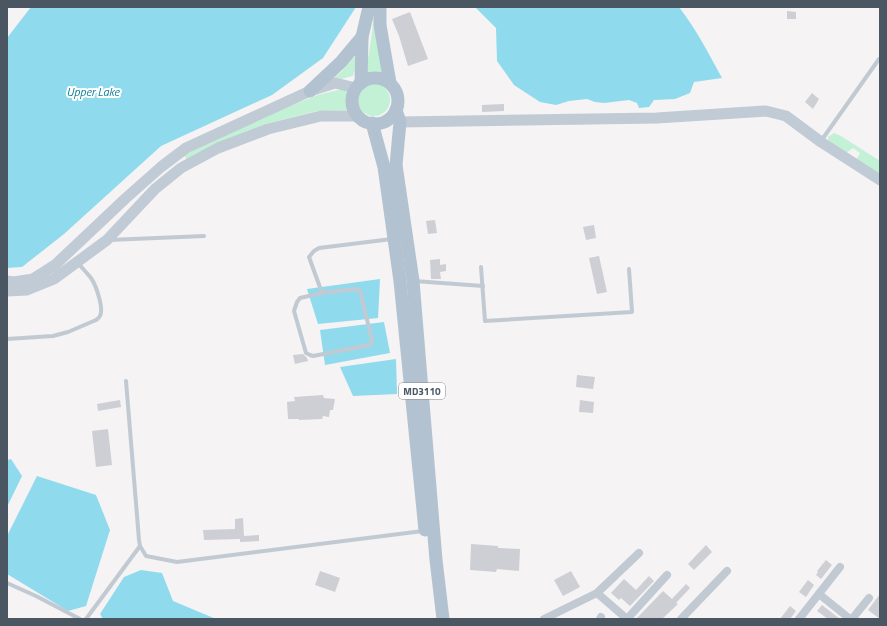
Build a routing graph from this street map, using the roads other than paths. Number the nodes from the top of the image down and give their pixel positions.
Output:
1 (369, 7) edge
2 (380, 7) edge
3 (362, 36) junction
4 (880, 59) edge
5 (390, 83) junction
6 (359, 85) junction
7 (310, 90) junction
8 (358, 116) junction
9 (398, 116) junction
10 (372, 123) junction
11 (821, 142) junction
12 (880, 180) edge
13 (204, 236) dead end
14 (394, 239) junction
15 (107, 240) junction
16 (77, 262) junction
17 (481, 267) dead end
18 (629, 269) dead end
19 (7, 281) edge
20 (406, 281) junction
21 (482, 286) junction
22 (7, 291) edge
23 (322, 293) junction
24 (7, 339) edge
25 (126, 381) dead end
26 (425, 531) junction
27 (140, 546) junction
28 (640, 553) dead end
29 (840, 567) dead end
30 (727, 571) dead end
31 (668, 575) dead end
32 (7, 583) edge
33 (597, 593) junction
34 (819, 594) junction
35 (869, 598) dead end
36 (547, 618) edge
37 (80, 619) edge
38 (86, 619) edge
39 (438, 619) edge
40 (443, 619) edge
41 (681, 619) edge
42 (799, 619) edge
43 (851, 619) edge

1 - 3 main road
2 - 5 main road
3 - 6 main road
3 - 7 main road
4 - 11 lane
5 - 6 main road
5 - 9 main road
6 - 7 main road
6 - 8 main road
7 - 19 main road
8 - 10 main road
8 - 15 main road
9 - 10 main road
9 - 11 main road
9 - 20 main road, MD3110
10 - 14 main road, MD3110
11 - 12 main road
13 - 15 lane
14 - 20 main road, MD3110
14 - 23 lane
15 - 16 main road
16 - 22 main road
16 - 24 lane
17 - 21 lane
18 - 21 lane
20 - 21 lane
20 - 26 main road, MD3110
20 - 40 main road, MD3110
23 - 23 lane
25 - 27 lane
26 - 27 lane
26 - 39 main road, MD3110
27 - 38 lane
28 - 33 street
29 - 34 street
30 - 41 street
31 - 33 street
32 - 37 lane
33 - 36 street
34 - 42 street
34 - 43 street
35 - 43 street

